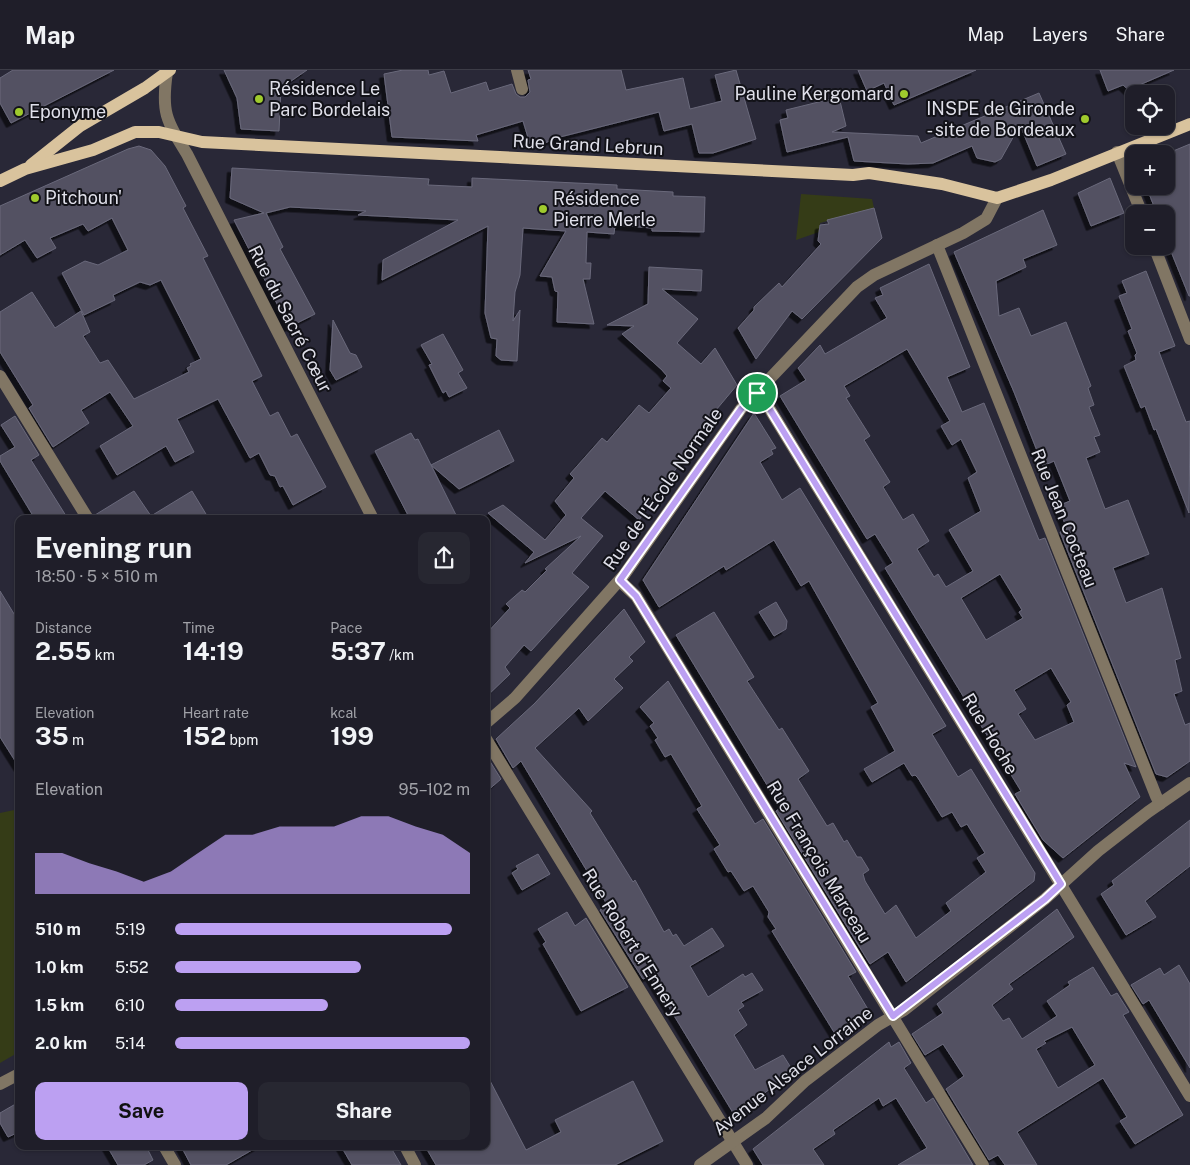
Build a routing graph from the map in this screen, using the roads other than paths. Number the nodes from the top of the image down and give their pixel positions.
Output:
1 (516, 70) edge
2 (169, 71) edge
3 (522, 89) dead end
4 (1190, 124) edge
5 (176, 136) junction
6 (1117, 152) junction
7 (26, 169) junction
8 (0, 182) edge
9 (998, 198) junction
10 (1138, 205) edge
11 (937, 245) junction
12 (1157, 255) edge
13 (1190, 339) edge
14 (0, 376) edge
15 (757, 393) junction
16 (86, 515) edge
17 (371, 515) edge
18 (620, 580) junction
19 (490, 720) edge
20 (490, 745) edge
21 (1190, 783) edge
22 (1160, 804) junction
23 (1061, 884) junction
24 (893, 1016) junction
25 (15, 1076) edge
26 (0, 1084) edge
27 (1190, 1096) edge
28 (734, 1141) junction
29 (166, 1150) edge
30 (407, 1150) edge
31 (175, 1165) edge
32 (416, 1165) edge
33 (700, 1165) edge
34 (747, 1165) edge
35 (983, 1165) edge

1 - 3 street
2 - 5 street, Rue du Sacré Cœur
2 - 7 main road
4 - 6 main road
5 - 7 main road, Rue Grand Lebrun
5 - 9 main road, Rue Grand Lebrun
5 - 17 street, Rue du Sacré Cœur
6 - 9 main road
6 - 10 street
7 - 8 main road
9 - 11 street, Rue de l'École Normale
11 - 15 street, Rue de l'École Normale
11 - 22 street, Rue Jean Cocteau
12 - 13 street
14 - 16 street
15 - 18 street, Rue de l'École Normale
15 - 23 street, Rue Hoche
18 - 19 street, Rue de l'École Normale
18 - 24 street, Rue François Marceau
20 - 28 street, Rue Robert d'Ennery
21 - 22 street, Avenue Alsace Lorraine
22 - 23 street, Avenue Alsace Lorraine
23 - 24 street, Avenue Alsace Lorraine
23 - 27 street, Rue Hoche
24 - 28 street, Avenue Alsace Lorraine
24 - 35 street, Rue François Marceau
25 - 26 street
28 - 33 street, Avenue Alsace Lorraine
28 - 34 street, Rue Robert d'Ennery
29 - 31 street
30 - 32 street

